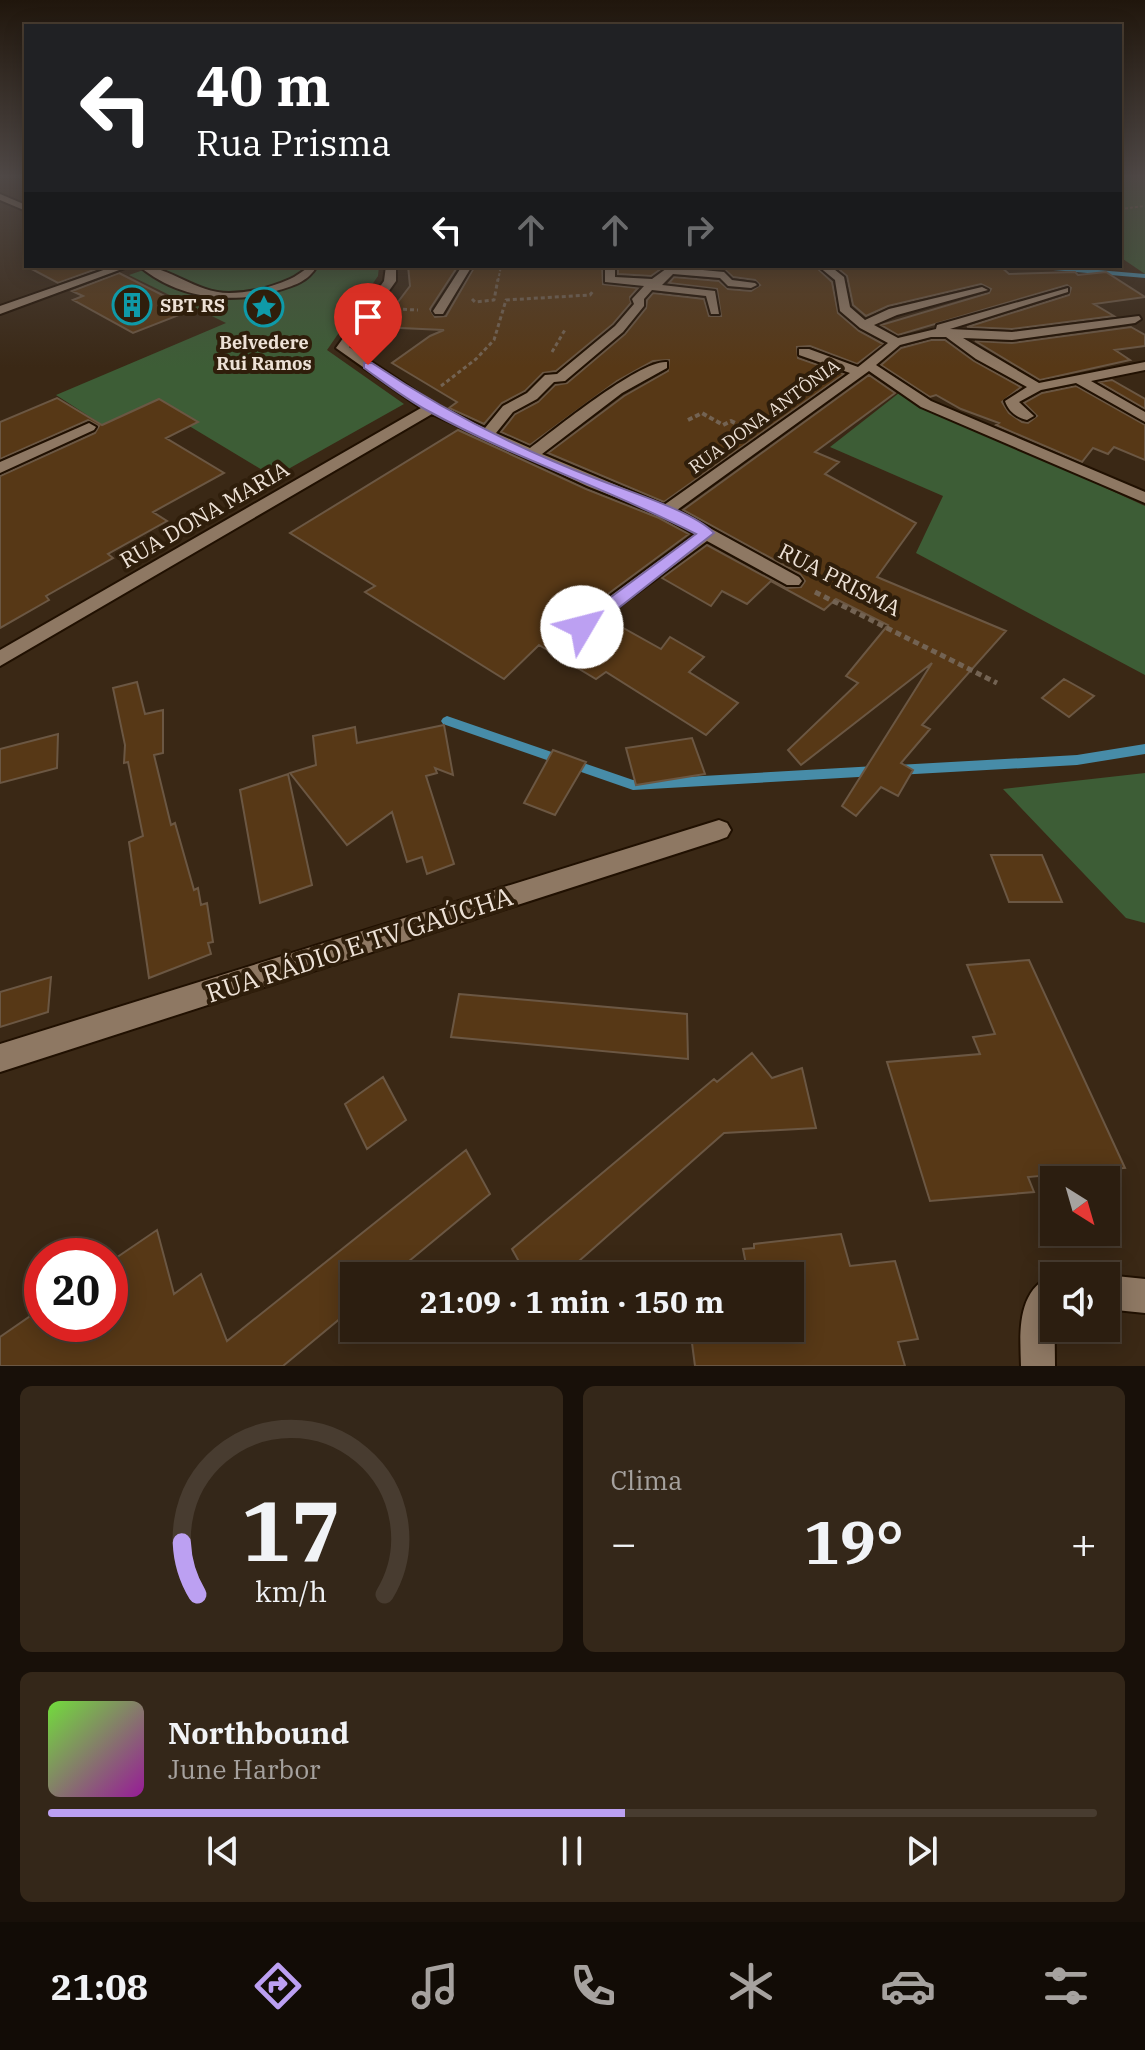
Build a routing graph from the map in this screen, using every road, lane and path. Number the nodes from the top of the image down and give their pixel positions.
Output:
1 (119, 268) edge
2 (148, 268) edge
3 (311, 268) edge
4 (391, 268) edge
5 (466, 268) edge
6 (501, 268) edge
7 (610, 268) edge
8 (674, 268) edge
9 (826, 268) edge
10 (609, 280) junction
11 (654, 285) junction
12 (751, 285) dead end
13 (982, 290) dead end
14 (1064, 290) dead end
15 (447, 299) junction
16 (372, 307) junction
17 (0, 310) edge
18 (439, 311) joint
19 (715, 311) dead end
20 (1135, 319) dead end
21 (864, 325) junction
22 (947, 335) junction
23 (896, 342) junction
24 (804, 352) dead end
25 (662, 365) dead end
26 (1145, 366) edge
27 (863, 369) junction
28 (1077, 378) junction
29 (1037, 387) junction
30 (425, 404) junction
31 (1027, 416) dead end
32 (1145, 418) edge
33 (688, 420) dead end
34 (89, 427) dead end
35 (486, 436) junction
36 (768, 438) junction
37 (530, 455) junction
38 (0, 468) edge
39 (1145, 498) edge
40 (666, 511) junction
41 (707, 533) junction
42 (793, 581) joint
43 (582, 627) dead end
44 (0, 659) edge
45 (997, 683) dead end
46 (719, 830) dead end
47 (0, 1058) edge
48 (1120, 1293) edge
49 (1145, 1296) edge
50 (1041, 1342) edge
51 (1038, 1366) edge

1 - 17 street
2 - 3 street
4 - 16 street
5 - 15 street
6 - 15 path
7 - 10 street
8 - 11 street
8 - 12 street
9 - 21 street
10 - 11 street
10 - 30 path
11 - 19 street
11 - 35 street
13 - 21 street
14 - 22 street
15 - 18 street
16 - 18 path
16 - 30 street
20 - 22 street, RUA DONA ANTÔNIA
21 - 23 street
22 - 23 street, RUA DONA ANTÔNIA
22 - 29 street
23 - 27 street, RUA DONA ANTÔNIA
24 - 27 street
25 - 37 street
26 - 28 street
27 - 36 street, RUA DONA ANTÔNIA
27 - 39 street
28 - 29 street
28 - 32 street
29 - 31 street
30 - 35 street
30 - 44 street, RUA DONA MARIA
33 - 36 path
34 - 38 street
35 - 37 street
36 - 40 street, RUA DONA ANTÔNIA
37 - 40 street
40 - 41 street, RUA PRISMA
41 - 42 street, RUA PRISMA
41 - 43 street
42 - 45 path, RUA PRISMA
46 - 47 street, RUA RÁDIO E TV GAÚCHA
48 - 49 street
50 - 51 street

